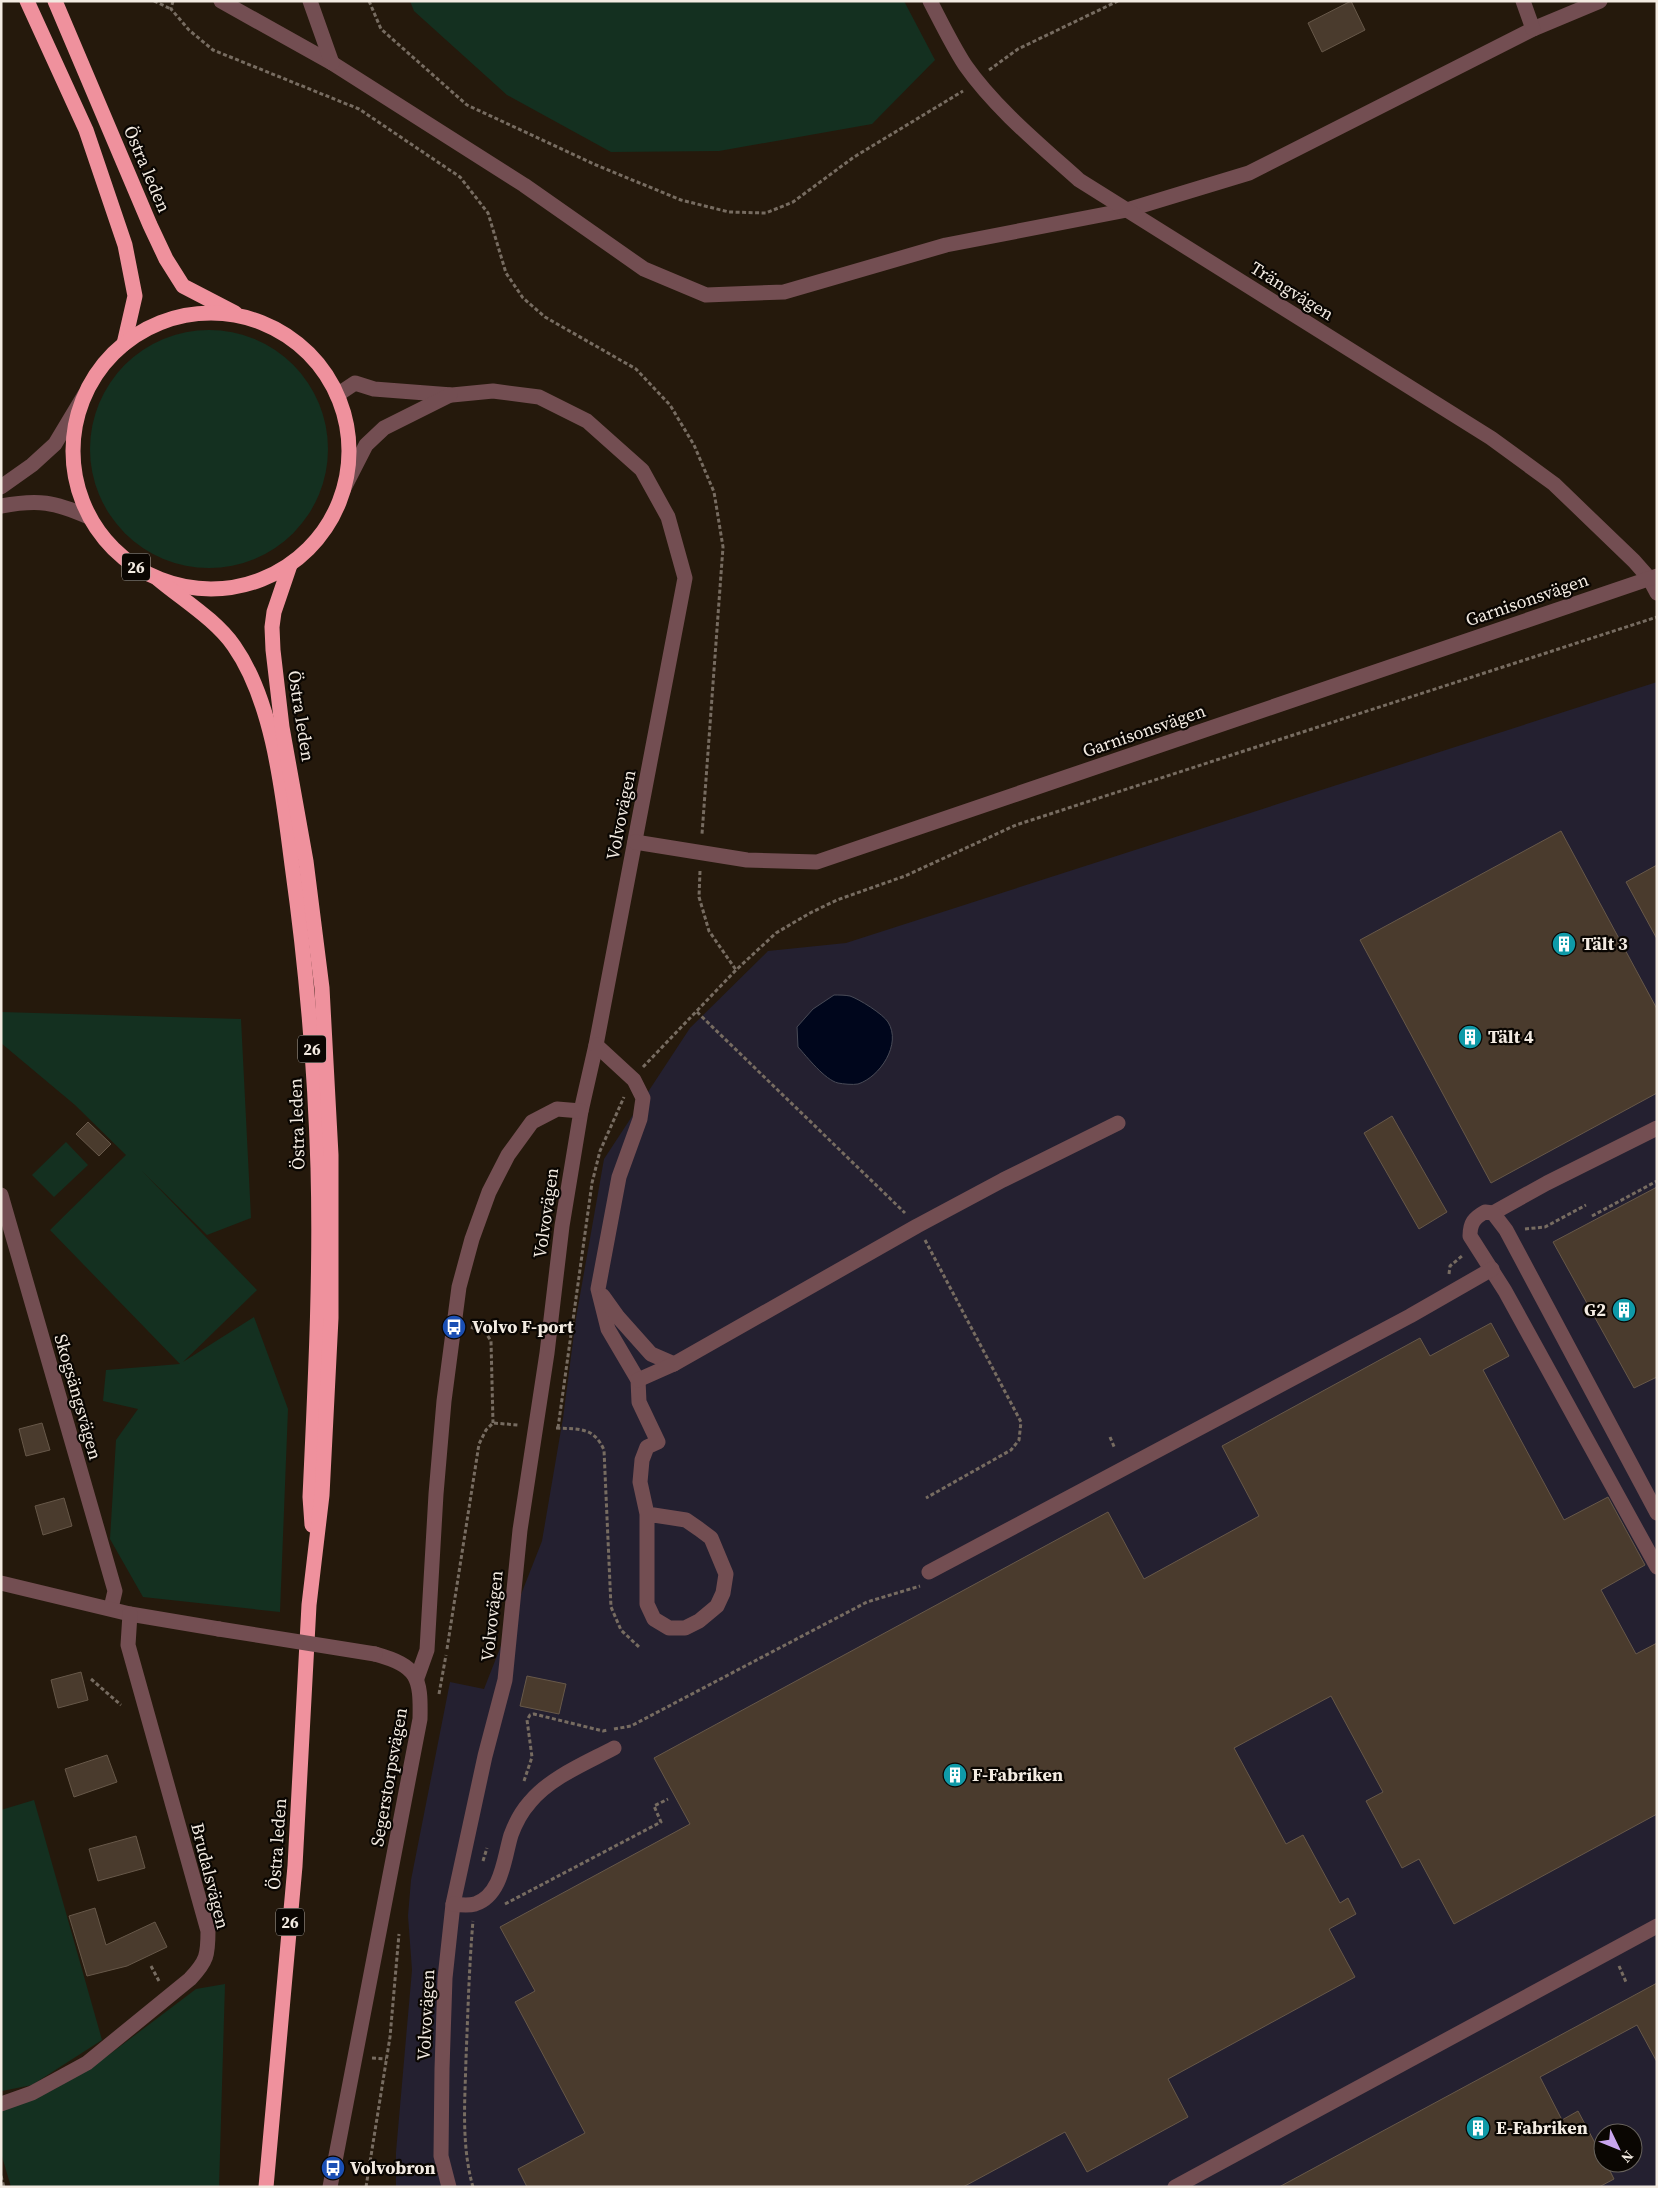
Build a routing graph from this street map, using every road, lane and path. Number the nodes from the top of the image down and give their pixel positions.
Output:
1 (28, 1) edge
2 (55, 1) edge
3 (154, 1) edge
4 (220, 1) edge
5 (310, 1) edge
6 (369, 1) edge
7 (930, 1) edge
8 (1118, 1) edge
9 (1600, 1) edge
10 (1521, 2) edge
11 (171, 9) dead end
12 (1533, 29) junction
13 (332, 63) junction
14 (977, 80) junction
15 (1127, 210) junction
16 (243, 317) junction
17 (124, 344) junction
18 (85, 394) junction
19 (338, 395) junction
20 (452, 395) junction
21 (1, 487) edge
22 (344, 488) junction
23 (1, 506) edge
24 (89, 517) junction
25 (290, 565) junction
26 (1653, 577) edge
27 (158, 579) junction
28 (1657, 593) edge
29 (1657, 617) edge
30 (635, 842) junction
31 (596, 1045) junction
32 (640, 1070) dead end
33 (581, 1111) junction
34 (1118, 1123) dead end
35 (1657, 1128) edge
36 (1657, 1181) edge
37 (1, 1196) edge
38 (1493, 1213) junction
39 (1592, 1216) dead end
40 (1492, 1269) junction
41 (598, 1289) junction
42 (465, 1326) dead end
43 (674, 1364) junction
44 (638, 1380) junction
45 (493, 1422) junction
46 (520, 1425) dead end
47 (558, 1428) dead end
48 (1110, 1437) dead end
49 (1115, 1449) dead end
50 (1657, 1513) edge
51 (647, 1514) junction
52 (314, 1562) junction
53 (1657, 1567) edge
54 (927, 1578) joint
55 (1, 1583) edge
56 (111, 1608) junction
57 (130, 1614) junction
58 (639, 1647) dead end
59 (417, 1678) junction
60 (91, 1680) dead end
61 (437, 1702) dead end
62 (121, 1705) dead end
63 (614, 1748) dead end
64 (520, 1787) dead end
65 (668, 1799) dead end
66 (488, 1846) dead end
67 (480, 1869) dead end
68 (452, 1904) junction
69 (498, 1908) dead end
70 (478, 1910) junction
71 (474, 1921) junction
72 (399, 1924) dead end
73 (1657, 1926) edge
74 (369, 2058) dead end
75 (386, 2059) junction
76 (1, 2104) edge
77 (1, 2176) edge
78 (4, 2187) edge
79 (266, 2187) edge
80 (330, 2187) edge
81 (366, 2187) edge
82 (449, 2187) edge
83 (473, 2187) edge
84 (1175, 2187) edge

1 - 17 highway
2 - 16 highway, Östra leden / 26
3 - 11 path
4 - 13 street
5 - 13 street
6 - 14 path
7 - 14 street, Trängvägen
8 - 14 path
9 - 12 street
10 - 12 street
12 - 15 street
13 - 15 street
14 - 15 street, Trängvägen
15 - 26 street, Trängvägen
16 - 17 highway, 26
16 - 19 highway, 26
17 - 18 highway, 26
18 - 21 street
18 - 24 highway, 26
19 - 20 street
19 - 22 highway, 26
20 - 22 street
20 - 30 street, Volvovägen
22 - 25 highway, 26
23 - 24 street
24 - 27 highway, 26
25 - 27 highway, 26
25 - 52 highway, Östra leden / 26
26 - 28 street, Trängvägen
26 - 30 street, Garnisonsvägen
27 - 52 highway, Östra leden / 26
29 - 32 path
30 - 31 street, Volvovägen
31 - 33 street, Volvovägen
31 - 41 street
33 - 59 street
33 - 68 street, Volvovägen
34 - 43 street
35 - 38 street
36 - 39 path
37 - 56 street, Skogsängsvägen
38 - 40 street
38 - 50 street
40 - 53 street
40 - 54 street
41 - 43 street
41 - 44 street
42 - 45 path
43 - 44 street
44 - 51 street
45 - 46 path
45 - 61 path
47 - 58 path
48 - 49 path
51 - 51 street
52 - 79 highway, Östra leden / 26
54 - 64 path
55 - 56 street
56 - 57 street
57 - 59 street, bridge
57 - 76 street, Brudalsvägen
59 - 80 street, Segerstorpsvägen
60 - 62 path
63 - 70 street
65 - 69 path
66 - 67 path
68 - 70 street
68 - 82 street, Volvovägen
70 - 71 path
70 - 71 path
71 - 83 path
72 - 75 path
73 - 84 street
74 - 75 path
75 - 81 path
77 - 78 path

